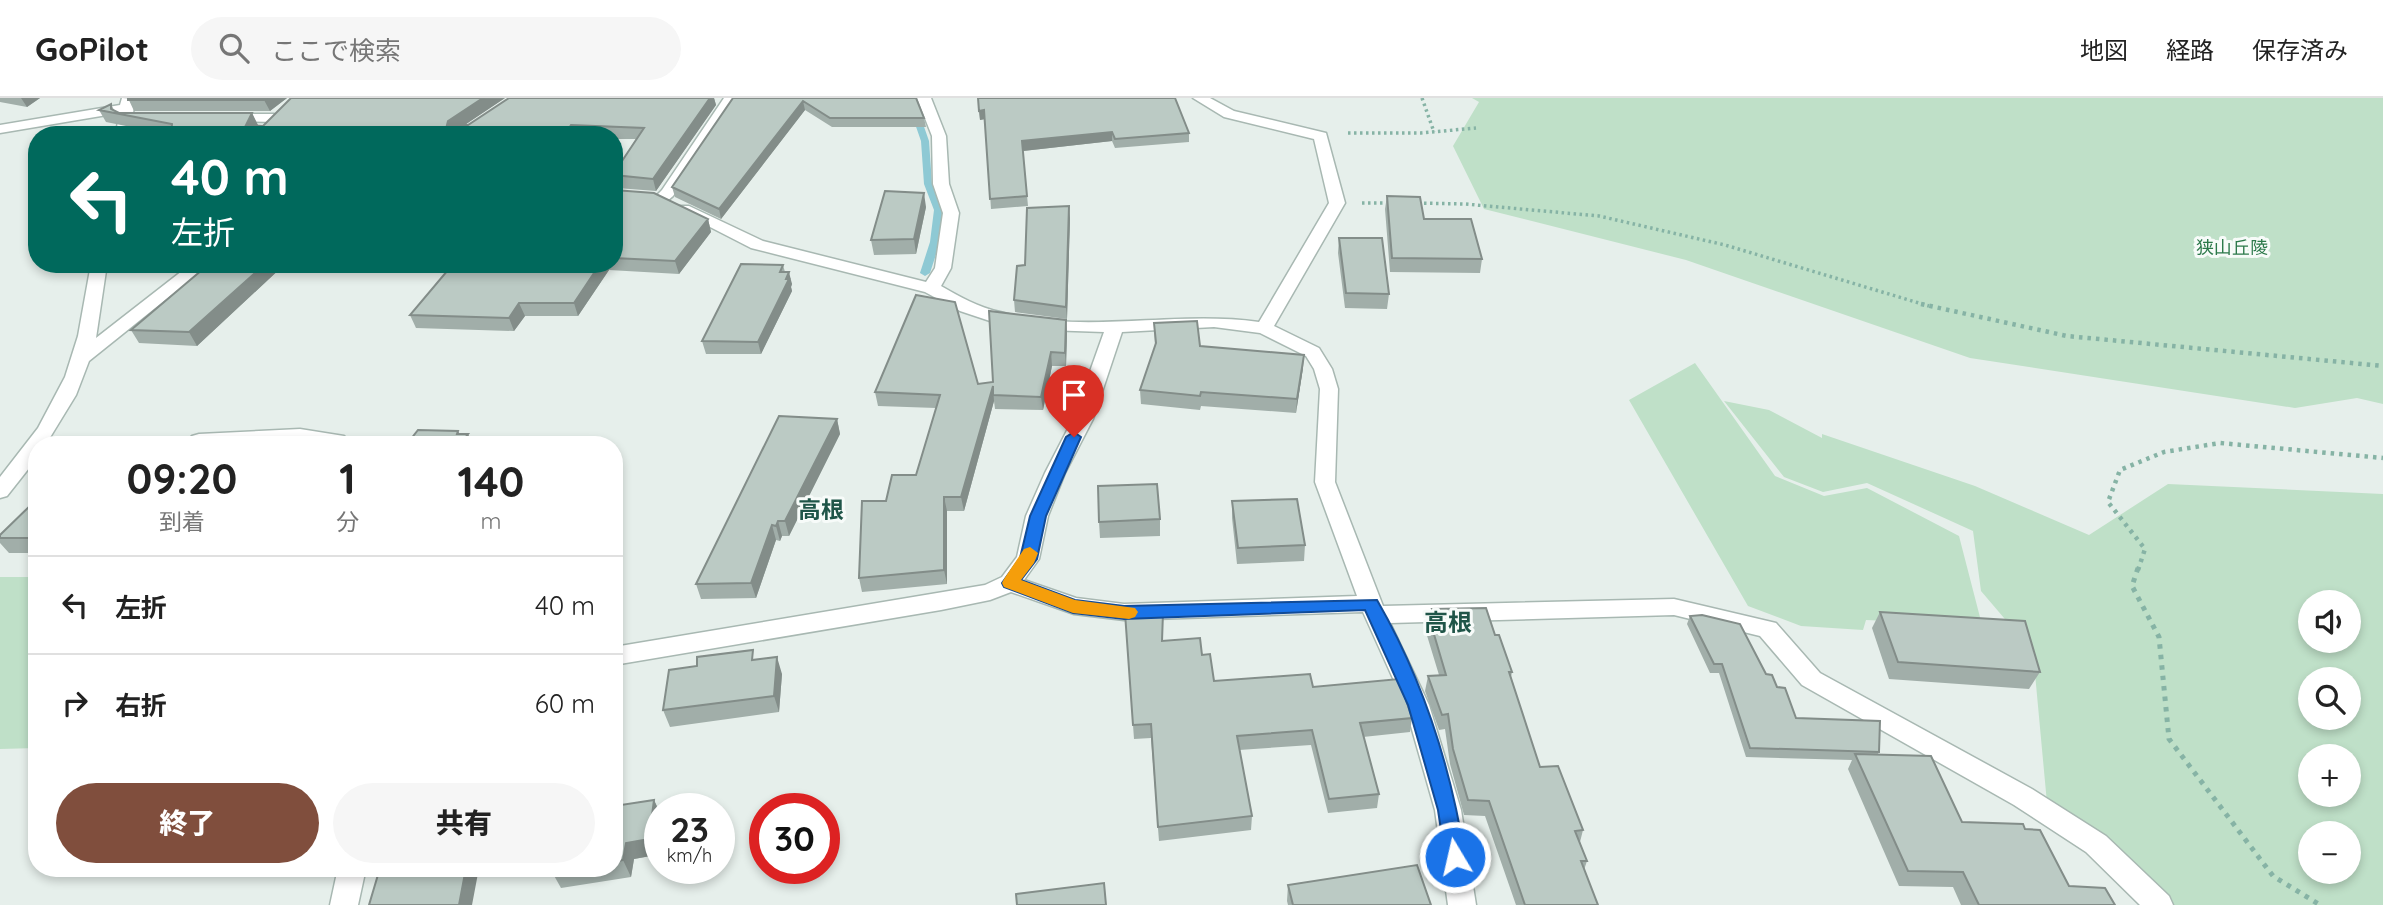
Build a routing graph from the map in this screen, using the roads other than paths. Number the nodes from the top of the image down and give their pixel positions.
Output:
1 (731, 98) edge
2 (924, 98) edge
3 (1200, 98) edge
4 (130, 110) edge
5 (206, 118) edge
6 (269, 126) edge
7 (0, 130) edge
8 (639, 197) edge
9 (661, 199) junction
10 (97, 273) edge
11 (191, 273) edge
12 (931, 288) junction
13 (1115, 327) junction
14 (1264, 328) junction
15 (82, 358) junction
16 (42, 436) edge
17 (280, 436) edge
18 (307, 436) edge
19 (28, 457) edge
20 (0, 491) edge
21 (1010, 583) junction
22 (1373, 610) junction
23 (623, 655) edge
24 (350, 877) edge
25 (344, 905) edge
26 (1462, 905) edge
27 (2159, 905) edge

1 - 9 street
2 - 12 street
3 - 14 street
4 - 7 street
5 - 6 street
8 - 9 street
9 - 12 street
10 - 15 street
11 - 15 street
12 - 13 street
13 - 14 street
13 - 21 street
14 - 22 street
15 - 16 street
17 - 18 street
19 - 20 street
21 - 22 street
21 - 23 street
22 - 26 street
22 - 27 street
24 - 25 street

